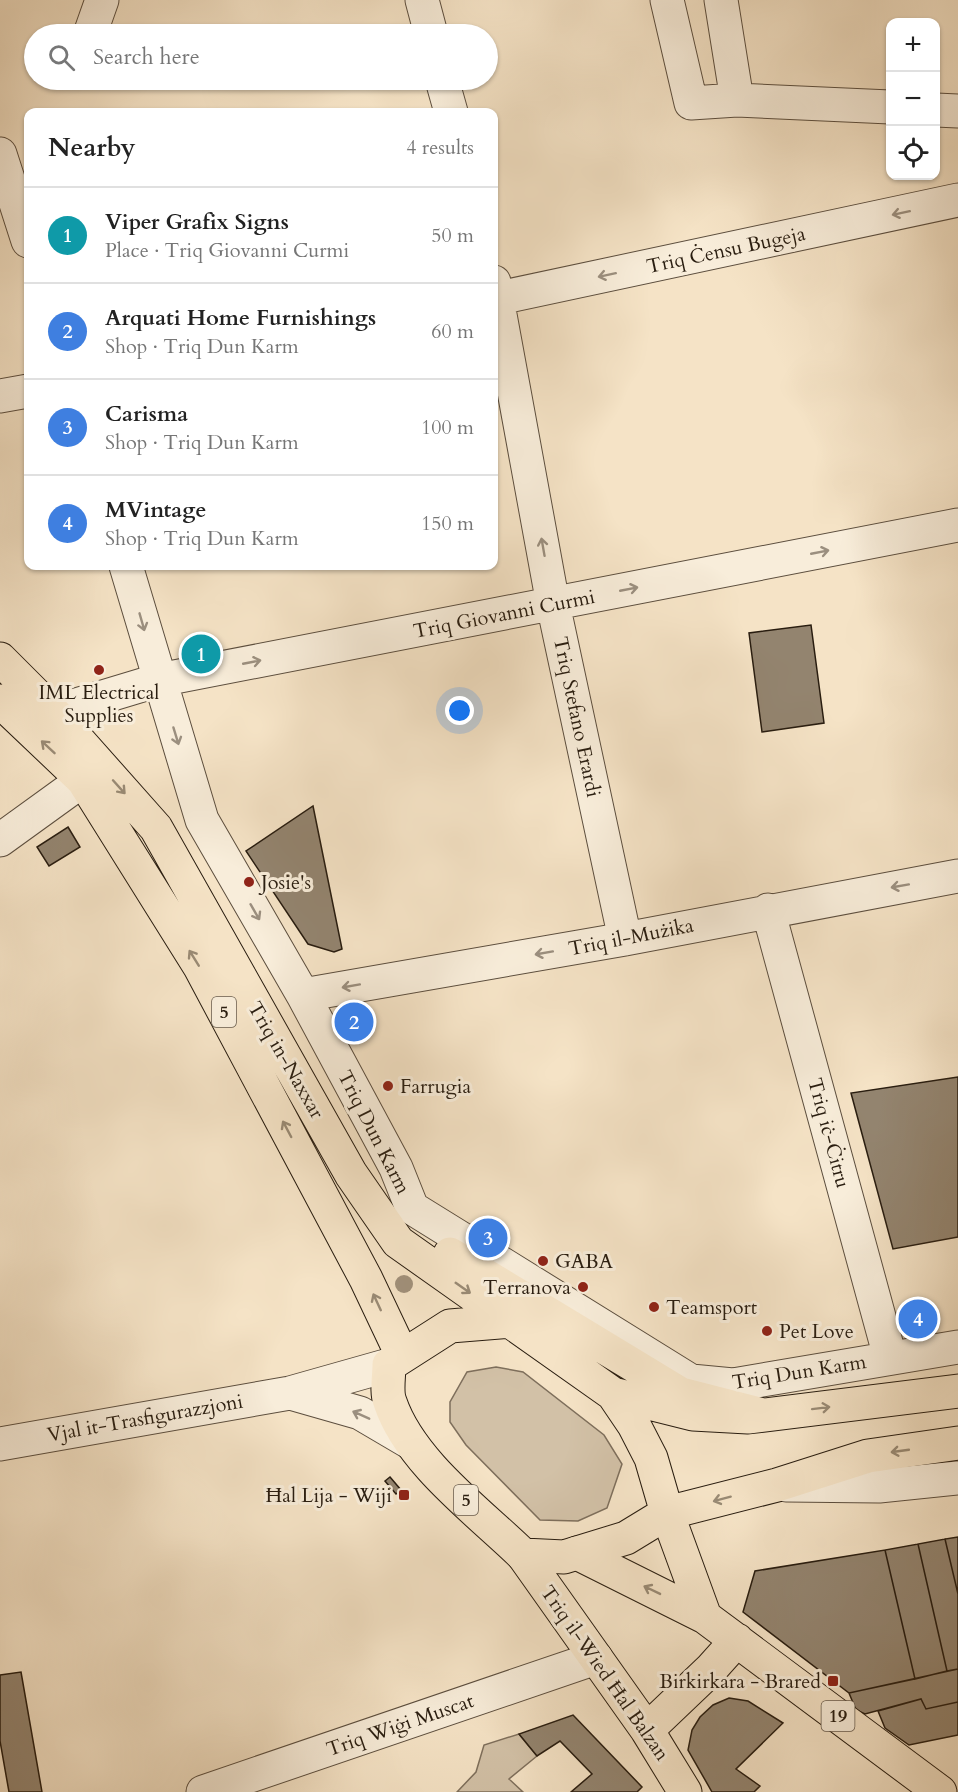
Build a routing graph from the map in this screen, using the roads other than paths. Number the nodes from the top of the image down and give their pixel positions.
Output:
1 (102, 0) edge
2 (422, 0) edge
3 (667, 0) edge
4 (721, 0) edge
5 (94, 24) edge
6 (428, 24) edge
7 (445, 90) edge
8 (737, 100) junction
9 (886, 107) edge
10 (450, 108) edge
11 (940, 110) edge
12 (958, 111) edge
13 (0, 154) edge
14 (958, 200) edge
15 (24, 229) edge
16 (498, 292) edge
17 (498, 309) edge
18 (24, 392) edge
19 (0, 396) edge
20 (958, 525) edge
21 (127, 570) edge
22 (553, 604) junction
23 (0, 659) edge
24 (159, 680) junction
25 (0, 701) edge
26 (52, 712) junction
27 (83, 780) junction
28 (0, 840) edge
29 (958, 876) edge
30 (768, 910) junction
31 (625, 939) junction
32 (303, 994) junction
33 (351, 1174) junction
34 (511, 1321) junction
35 (958, 1347) edge
36 (890, 1357) junction
37 (396, 1360) junction
38 (958, 1391) edge
39 (290, 1393) junction
40 (613, 1394) junction
41 (763, 1415) junction
42 (0, 1443) edge
43 (411, 1443) junction
44 (958, 1443) edge
45 (958, 1478) edge
46 (777, 1485) junction
47 (667, 1513) junction
48 (576, 1553) junction
49 (523, 1555) junction
50 (705, 1617) junction
51 (737, 1640) junction
52 (596, 1658) junction
53 (647, 1730) junction
54 (203, 1792) edge
55 (685, 1792) edge
56 (940, 1792) edge

1 - 5 street
2 - 6 street
3 - 8 street
4 - 8 street
7 - 10 street
8 - 9 street
11 - 12 street
13 - 15 street
14 -> 16 street, Triq Ċensu Bugeja
22 -> 17 street, Triq Stefano Erardi
18 - 19 street
22 -> 20 street, Triq Giovanni Curmi
21 -> 24 street, Triq Dun Karm
24 -> 22 street, Triq Giovanni Curmi
22 - 31 street, Triq Stefano Erardi
23 - 26 main road, Triq in-Naxxar / 5
24 - 26 street, Triq Giovanni Curmi
24 -> 32 street, Triq Dun Karm
27 -> 25 main road, Triq in-Naxxar / 5
26 -> 33 main road, Triq in-Naxxar / 5
27 - 28 street
37 -> 27 main road, Triq in-Naxxar / 5
29 -> 30 street, Triq il-Mużika
30 - 31 street, Triq il-Mużika
30 - 36 street, Triq iċ-Ċitru
31 -> 32 street, Triq il-Mużika
32 - 36 street, Triq Dun Karm
33 -> 34 main road, Triq in-Naxxar / 5
33 - 41 main road
34 - 37 main road
34 - 40 main road, Triq in-Naxxar / 5
35 - 36 street, Triq Dun Karm
37 - 39 street, Vjal it-Trasfigurazzjoni
37 - 43 main road, Triq in-Naxxar / 5
41 -> 38 main road, Triq Dun Karm
39 - 42 street, Vjal it-Trasfigurazzjoni
43 -> 39 street, Vjal it-Trasfigurazzjoni
40 - 41 main road, Triq Dun Karm
40 - 47 main road, Triq in-Naxxar / 5
43 - 49 main road, Triq in-Naxxar / 5
44 -> 46 main road
45 - 46 street
46 -> 47 main road
47 - 48 main road
47 - 50 main road, Triq in-Naxxar
48 - 49 main road
50 -> 48 main road
49 - 52 main road, Triq il-Wied Ħal Balzan
50 - 51 main road, 19
51 - 53 main road
51 - 56 main road, 19
52 - 53 main road, Triq il-Wied Ħal Balzan
52 - 54 street, Triq Wiġi Muscat
53 - 55 main road, Triq il-Wied Ħal Balzan

